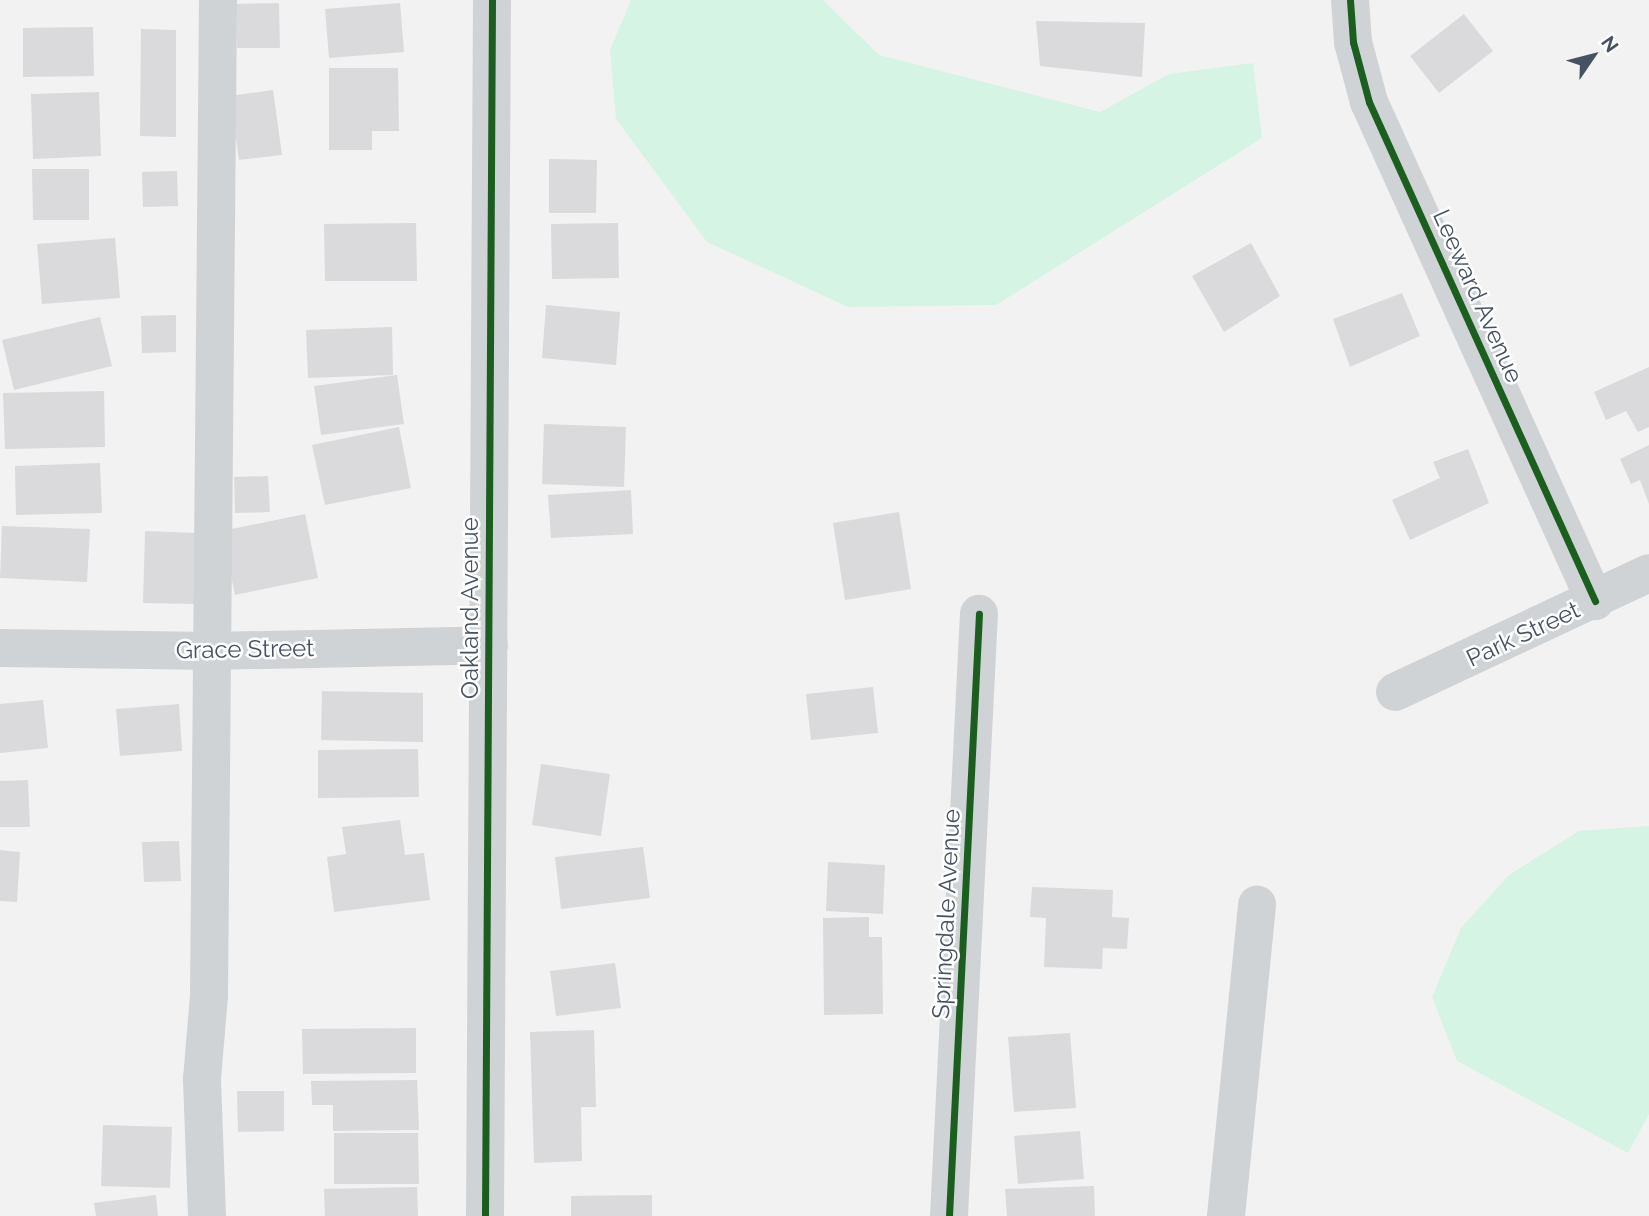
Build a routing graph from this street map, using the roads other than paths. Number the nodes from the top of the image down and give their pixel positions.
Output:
1 (218, 0) edge
2 (492, 0) edge
3 (1350, 0) edge
4 (1649, 573) edge
5 (1595, 601) junction
6 (979, 614) dead end
7 (489, 645) junction
8 (0, 648) edge
9 (213, 651) junction
10 (1395, 692) dead end
11 (1257, 905) dead end
12 (206, 1216) edge
13 (485, 1216) edge
14 (949, 1216) edge
15 (1226, 1216) edge

1 - 9 street
2 - 7 street, Oakland Avenue
3 - 5 street, Leeward Avenue
4 - 5 street, Park Street
5 - 10 street, Park Street
6 - 14 street, Springdale Avenue
7 - 9 street, Grace Street
7 - 13 street, Oakland Avenue
8 - 9 street, Grace Street
9 - 12 street
11 - 15 street

